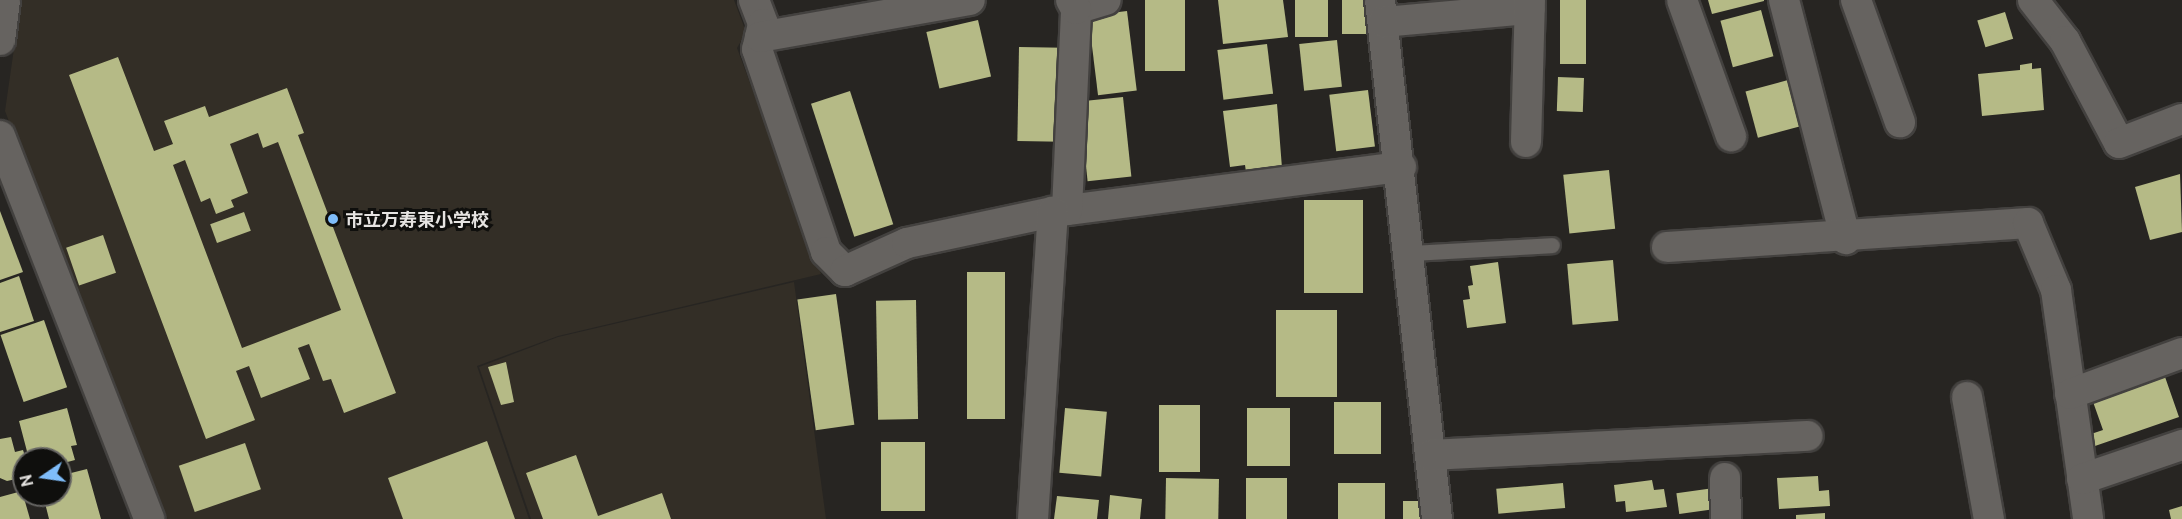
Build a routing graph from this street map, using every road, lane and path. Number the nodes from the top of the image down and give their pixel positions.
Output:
1 (5, 0) edge
2 (754, 0) edge
3 (964, 0) edge
4 (1106, 0) edge
5 (1682, 0) edge
6 (1784, 0) edge
7 (1856, 0) edge
8 (2033, 0) edge
9 (1530, 4) edge
10 (1074, 5) edge
11 (1382, 11) edge
12 (760, 37) junction
13 (0, 40) edge
14 (2182, 119) edge
15 (1900, 122) dead end
16 (0, 136) edge
17 (1731, 136) dead end
18 (1526, 142) dead end
19 (1401, 166) junction
20 (1060, 211) junction
21 (1846, 239) junction
22 (1552, 245) dead end
23 (1667, 247) dead end
24 (1410, 253) junction
25 (2182, 353) edge
26 (2070, 394) junction
27 (1967, 397) dead end
28 (1808, 436) dead end
29 (2182, 445) edge
30 (1431, 454) junction
31 (1725, 478) dead end
32 (2082, 479) junction
33 (150, 519) edge
34 (1033, 519) edge
35 (1437, 519) edge
36 (1726, 519) edge
37 (1989, 519) edge
38 (2088, 519) edge

1 - 13 street
2 - 12 street
3 - 12 street
4 - 10 street
5 - 17 street
6 - 21 street
7 - 15 street
8 - 14 street
9 - 11 street
9 - 18 street
10 - 20 street
11 - 19 street
12 - 20 street
16 - 33 street
19 - 20 street
19 - 24 street
20 - 34 street
21 - 23 street
21 - 26 street
22 - 24 lane
24 - 30 street
25 - 26 street
26 - 32 street
27 - 37 street
28 - 30 street
29 - 32 street
30 - 35 street
31 - 36 street
32 - 38 street

